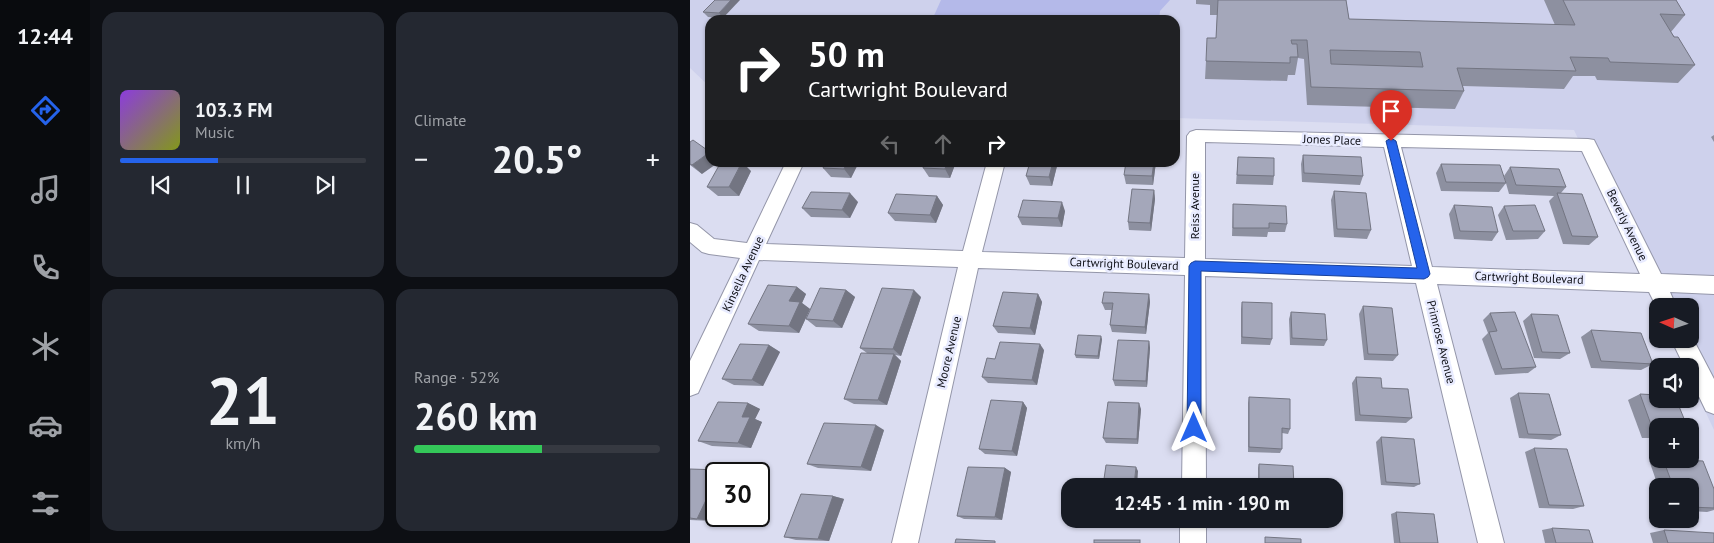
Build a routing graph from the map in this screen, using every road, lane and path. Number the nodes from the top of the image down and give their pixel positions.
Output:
1 (1196, 136) joint
2 (1391, 141) junction
3 (1588, 145) joint
4 (793, 167) edge
5 (995, 167) edge
6 (690, 231) edge
7 (753, 252) junction
8 (970, 260) junction
9 (1195, 266) junction
10 (1424, 274) junction
11 (1654, 282) junction
12 (1714, 285) edge
13 (1662, 298) edge
14 (1686, 348) edge
15 (690, 383) edge
16 (1714, 403) edge
17 (1194, 478) edge
18 (1193, 528) edge
19 (905, 543) edge
20 (1193, 543) edge
21 (1491, 543) edge

1 - 2 street, Jones Place
1 - 9 street, Reiss Avenue
2 - 3 street, Jones Place
2 - 10 street, Primrose Avenue
3 - 11 street, Beverly Avenue
4 - 7 street, Kinsella Avenue
5 - 8 street, Moore Avenue
6 - 7 street, Cartwright Boulevard
7 - 8 street, Cartwright Boulevard
7 - 15 street, Kinsella Avenue
8 - 9 street, Cartwright Boulevard
8 - 19 street, Moore Avenue
9 - 10 street, Cartwright Boulevard
9 - 17 street, Reiss Avenue
10 - 11 street, Cartwright Boulevard
10 - 21 street, Primrose Avenue
11 - 12 street, Cartwright Boulevard
11 - 13 street, Beverly Avenue
14 - 16 street
18 - 20 street

